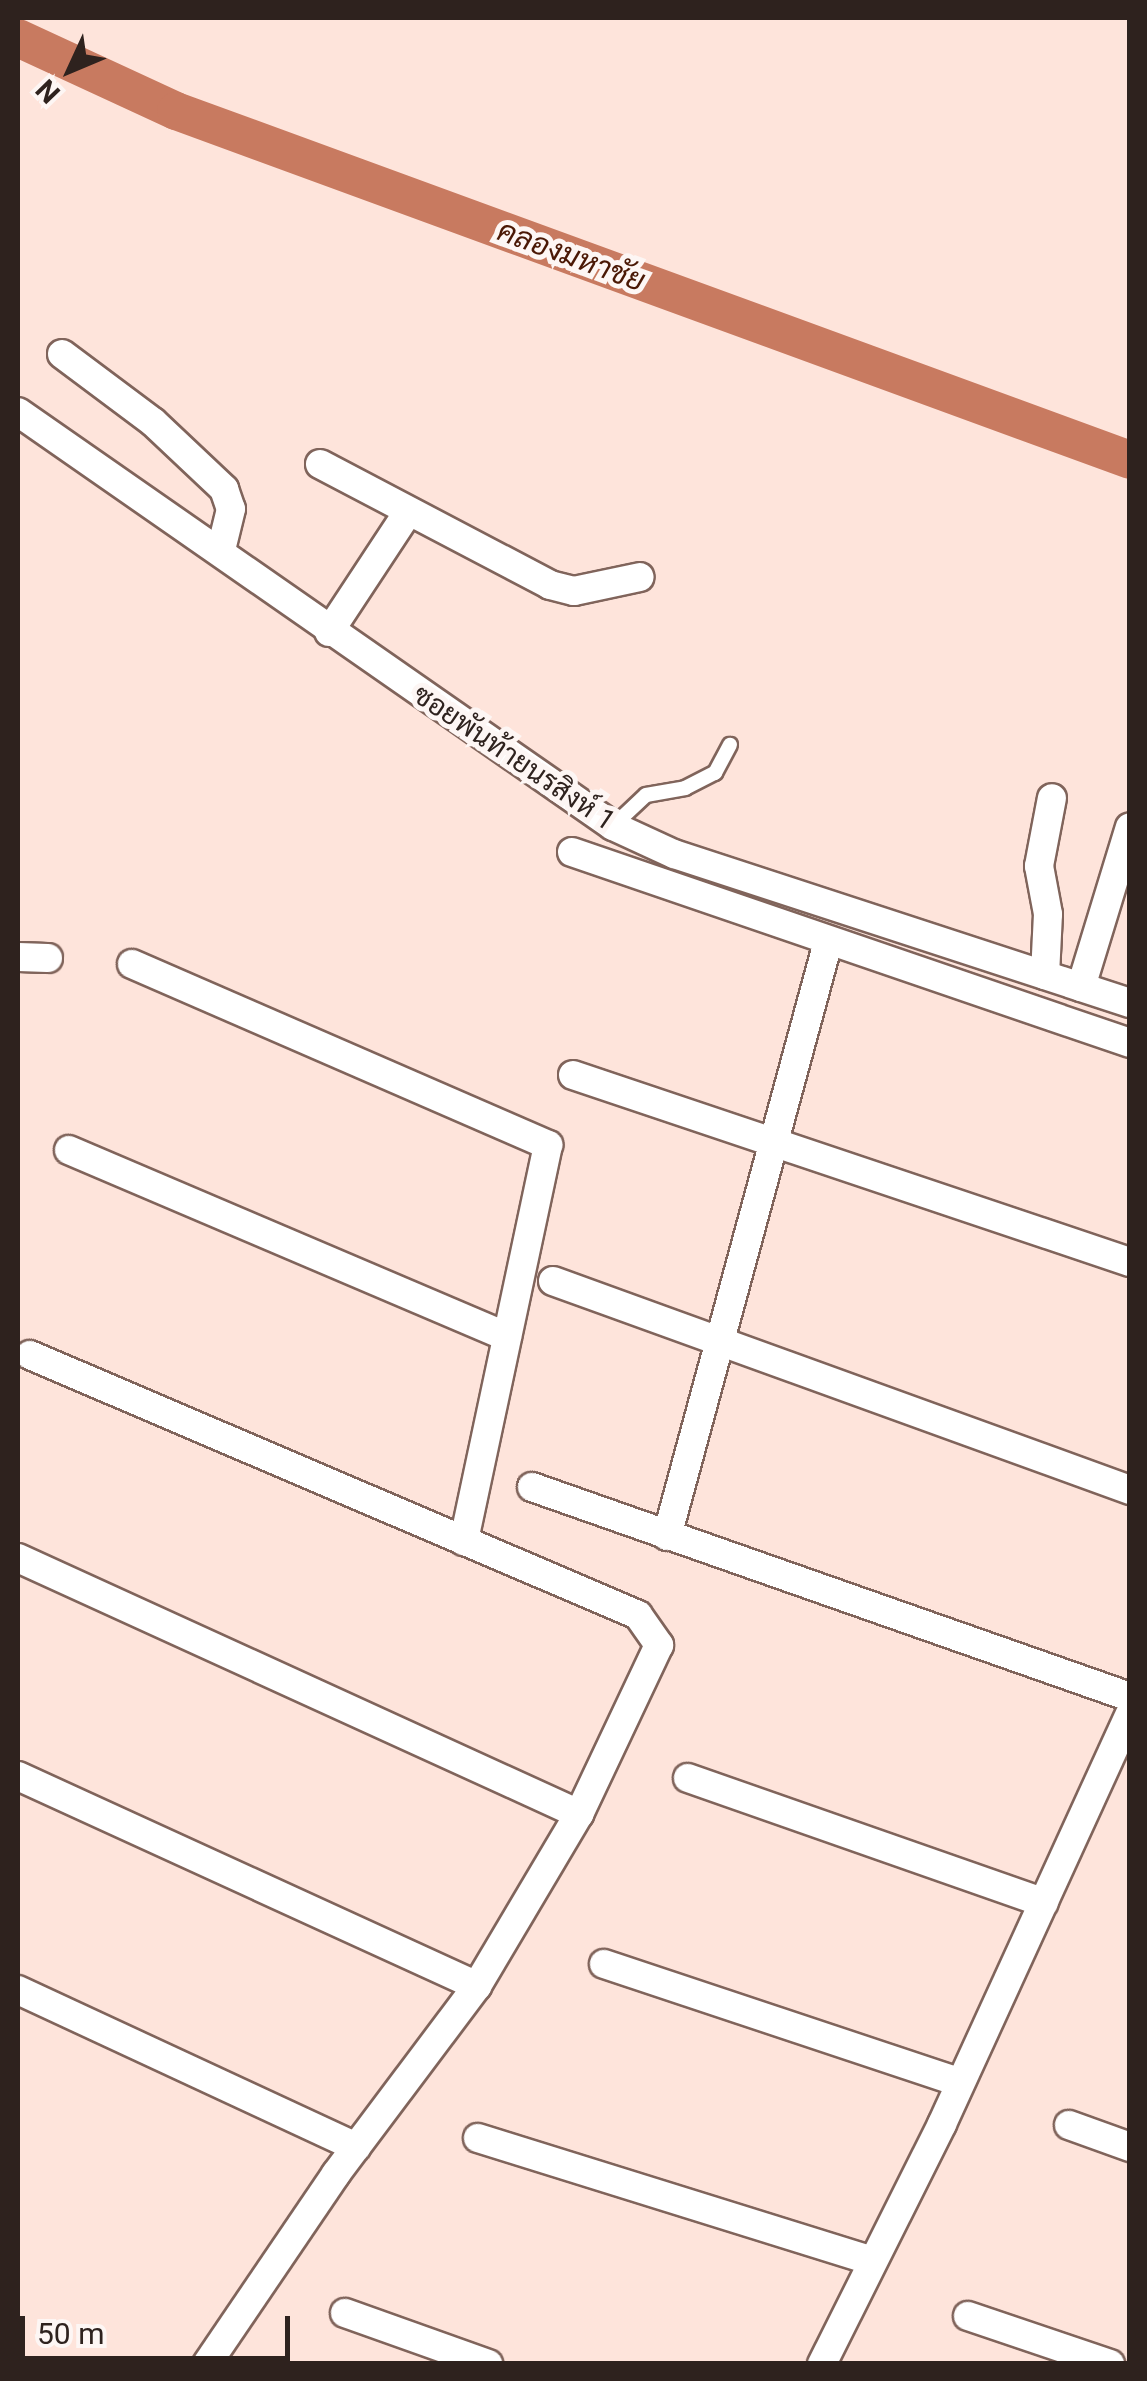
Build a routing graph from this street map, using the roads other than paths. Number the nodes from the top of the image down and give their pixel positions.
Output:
1 (62, 354) dead end
2 (18, 412) edge
3 (320, 464) dead end
4 (408, 512) junction
5 (221, 550) junction
6 (640, 577) dead end
7 (329, 632) junction
8 (730, 745) dead end
9 (1052, 798) dead end
10 (612, 826) junction
11 (1130, 827) edge
12 (572, 852) dead end
13 (828, 942) junction
14 (18, 957) edge
15 (48, 958) dead end
16 (132, 964) dead end
17 (1046, 975) junction
18 (1080, 987) junction
19 (1130, 1003) edge
20 (1130, 1043) edge
21 (572, 1075) dead end
22 (771, 1144) junction
23 (70, 1150) dead end
24 (1130, 1262) edge
25 (553, 1282) dead end
26 (508, 1338) junction
27 (718, 1342) junction
28 (30, 1355) dead end
29 (532, 1487) dead end
30 (1130, 1490) edge
31 (667, 1536) junction
32 (464, 1541) junction
33 (18, 1558) edge
34 (1130, 1697) edge
35 (1130, 1714) edge
36 (18, 1776) edge
37 (688, 1778) dead end
38 (580, 1814) junction
39 (1044, 1903) junction
40 (604, 1964) dead end
41 (477, 1986) junction
42 (18, 1990) edge
43 (959, 2082) junction
44 (1069, 2125) dead end
45 (478, 2138) dead end
46 (356, 2147) junction
47 (1130, 2147) edge
48 (868, 2260) junction
49 (345, 2313) dead end
50 (968, 2316) dead end
51 (207, 2364) edge
52 (488, 2364) edge
53 (822, 2364) edge
54 (1110, 2364) edge

1 - 5 street
2 - 5 street, ซอยพันท้ายนรสิงห์ 1
3 - 4 street
4 - 6 street
4 - 7 street
5 - 7 street, ซอยพันท้ายนรสิงห์ 1
7 - 10 street, ซอยพันท้ายนรสิงห์ 1
8 - 10 lane
9 - 17 street
10 - 17 street, ซอยพันท้ายนรสิงห์ 1
11 - 18 street
12 - 13 street
13 - 20 street
13 - 22 street
14 - 15 street
16 - 26 street
17 - 18 street, ซอยพันท้ายนรสิงห์ 1
18 - 19 street, ซอยพันท้ายนรสิงห์ 1
21 - 22 street
22 - 24 street
22 - 27 street
23 - 26 street
25 - 27 street
26 - 32 street
27 - 30 street
27 - 31 street
28 - 32 street
29 - 31 street
31 - 34 street
32 - 38 street
33 - 38 street
35 - 39 street
36 - 41 street
37 - 39 street
38 - 41 street
39 - 43 street
40 - 43 street
41 - 46 street
42 - 46 street
43 - 48 street
44 - 47 street
45 - 48 street
46 - 51 street
48 - 53 street
49 - 52 street
50 - 54 street

